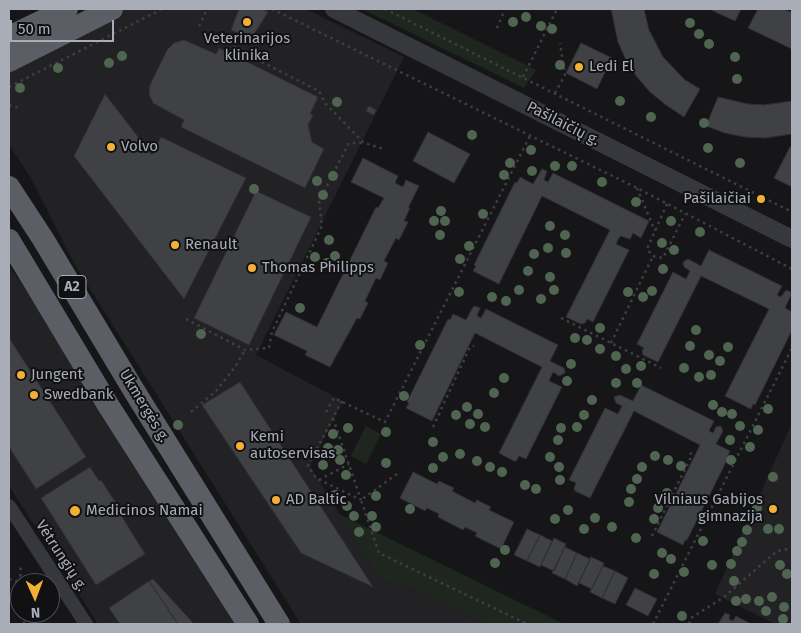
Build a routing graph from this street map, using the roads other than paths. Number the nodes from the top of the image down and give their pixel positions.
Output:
1 (67, 9) edge
2 (112, 9) edge
3 (334, 9) edge
4 (9, 37) edge
5 (9, 61) edge
6 (9, 187) edge
7 (792, 239) edge
8 (9, 240) edge
9 (9, 506) edge
10 (86, 624) edge
11 (248, 624) edge
12 (279, 624) edge

1 - 4 highway
2 - 5 highway
3 - 7 street, Pašilaičių g.
6 - 12 highway, Ukmergės g. / A2
8 - 11 highway, Ukmergės g. / A2
9 - 10 street, Vėtrungių g.

